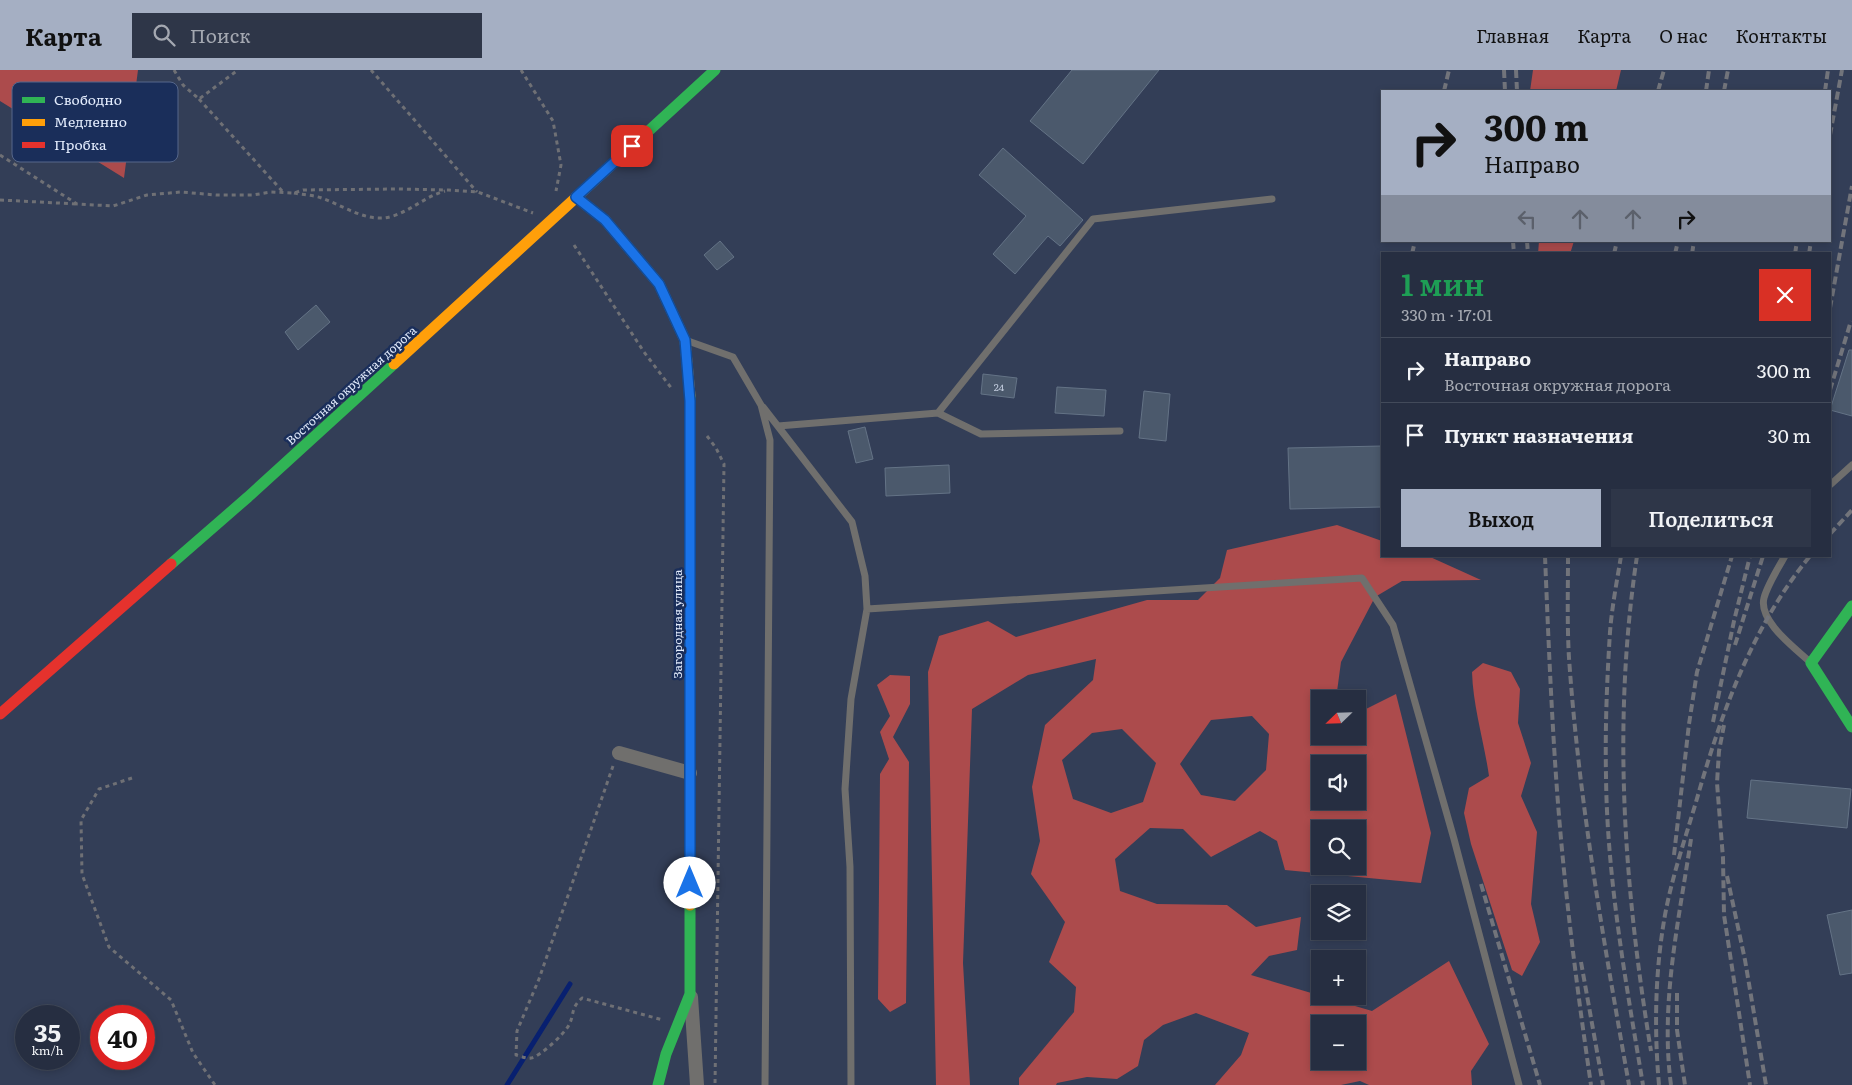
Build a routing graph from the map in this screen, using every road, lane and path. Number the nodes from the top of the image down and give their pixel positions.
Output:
1 (174, 70) edge
2 (238, 70) edge
3 (371, 70) edge
4 (521, 70) edge
5 (715, 70) edge
6 (199, 99) junction
7 (0, 155) edge
8 (450, 190) junction
9 (283, 192) junction
10 (478, 192) junction
11 (294, 193) junction
12 (556, 193) dead end
13 (576, 197) junction
14 (1272, 199) dead end
15 (0, 200) edge
16 (77, 204) junction
17 (551, 220) junction
18 (685, 340) junction
19 (761, 405) junction
20 (938, 413) junction
21 (778, 426) junction
22 (1120, 431) dead end
23 (1852, 465) edge
24 (1831, 484) edge
25 (1784, 557) edge
26 (1852, 606) edge
27 (867, 609) junction
28 (1811, 663) junction
29 (0, 714) edge
30 (1852, 727) edge
31 (619, 753) joint
32 (690, 773) junction
33 (132, 778) dead end
34 (690, 994) junction
35 (678, 1024) junction
36 (215, 1085) edge
37 (658, 1085) edge
38 (697, 1085) edge
39 (765, 1085) edge
40 (851, 1085) edge
41 (1520, 1085) edge

1 - 6 path
2 - 6 path
3 - 10 path
4 - 12 path
5 - 13 street, Восточная окружная дорога
6 - 9 path
7 - 16 path
8 - 10 path
8 - 11 path
8 - 11 path
9 - 11 path
9 - 16 path
10 - 17 path
13 - 17 street, Восточная окружная дорога
13 - 18 street, Загородная улица
14 - 20 lane
15 - 16 path
17 - 29 street, Восточная окружная дорога
18 - 19 lane
18 - 32 street, Загородная улица
19 - 21 lane
19 - 39 lane
20 - 21 lane
20 - 22 lane
21 - 27 lane
23 - 24 lane
25 - 28 lane
26 - 28 street
27 - 40 lane
27 - 41 lane
28 - 30 street
31 - 32 street
31 - 35 path
32 - 34 street, Загородная улица
33 - 36 path
34 - 35 street, Загородная улица
34 - 38 street
35 - 37 street, Загородная улица

